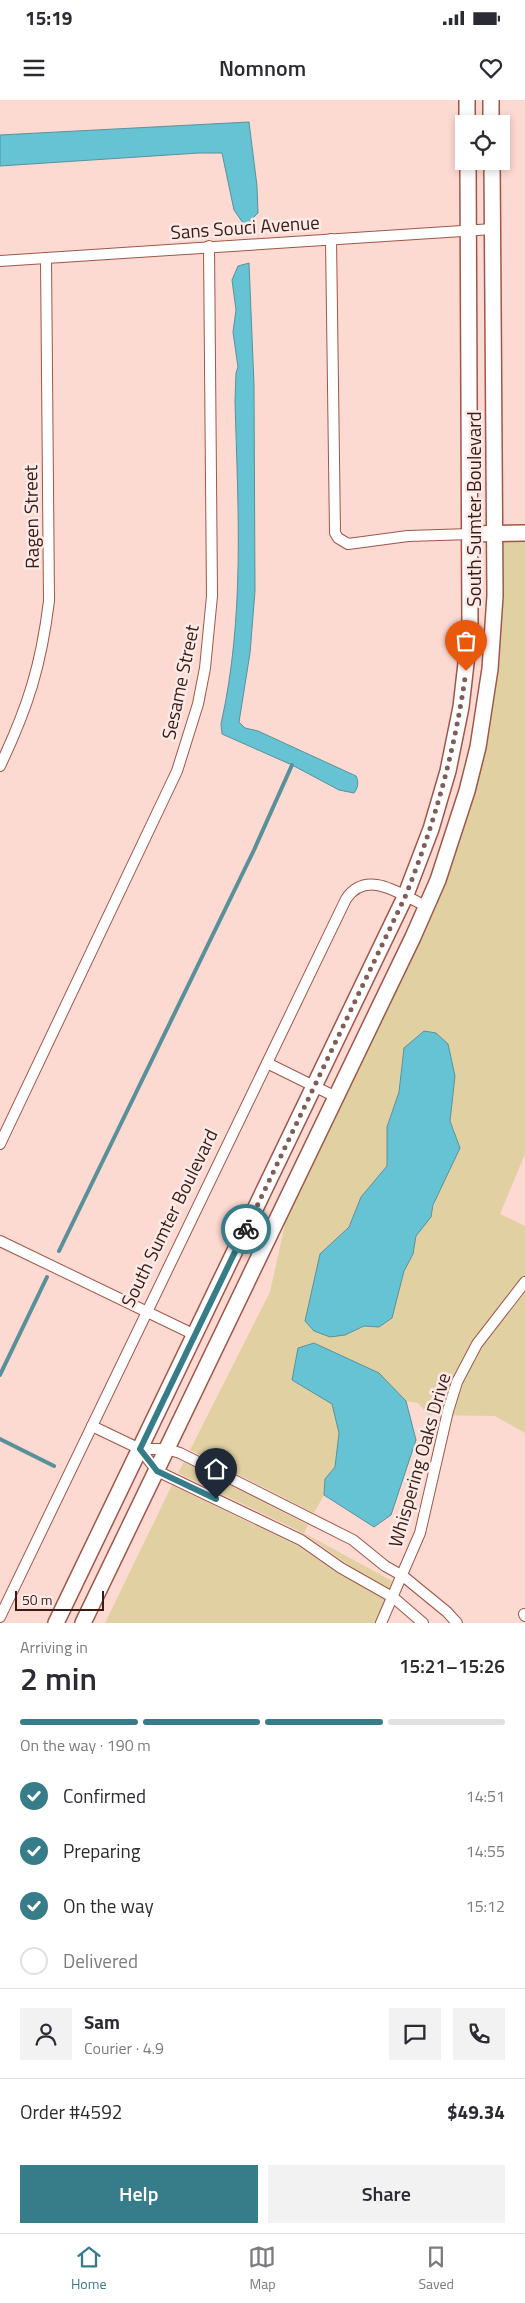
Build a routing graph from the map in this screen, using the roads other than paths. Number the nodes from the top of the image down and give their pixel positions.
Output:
1 (467, 100) edge
2 (491, 100) edge
3 (467, 115) edge
4 (491, 115) edge
5 (468, 170) edge
6 (492, 170) edge
7 (492, 229) junction
8 (469, 232) junction
9 (331, 239) junction
10 (209, 246) junction
11 (46, 258) junction
12 (0, 261) edge
13 (494, 533) junction
14 (525, 533) edge
15 (470, 534) junction
16 (0, 766) edge
17 (405, 897) junction
18 (426, 906) junction
19 (267, 1063) junction
20 (315, 1086) junction
21 (336, 1097) junction
22 (0, 1144) edge
23 (0, 1241) edge
24 (525, 1282) edge
25 (146, 1312) junction
26 (195, 1335) junction
27 (92, 1426) junction
28 (140, 1449) junction
29 (167, 1449) junction
30 (157, 1471) junction
31 (403, 1576) junction
32 (394, 1598) junction
33 (0, 1617) edge
34 (56, 1623) edge
35 (83, 1623) edge
36 (382, 1623) edge
37 (423, 1623) edge
38 (457, 1623) edge

1 - 3 main road
2 - 4 main road
5 - 8 main road, South Sumter Boulevard
6 - 7 main road, South Sumter Boulevard
7 - 8 street, Sans Souci Avenue
7 - 13 main road, South Sumter Boulevard
8 - 9 street, Sans Souci Avenue
8 - 15 main road, South Sumter Boulevard
9 - 10 street, Sans Souci Avenue
9 - 15 street
10 - 11 street, Sans Souci Avenue
10 - 22 street, Sesame Street
11 - 12 street, Sans Souci Avenue
11 - 16 street, Ragen Street
13 - 14 main road
13 - 15 main road
13 - 18 main road, South Sumter Boulevard
15 - 17 main road, South Sumter Boulevard
17 - 18 street, South Sumter Boulevard
17 - 19 street, South Sumter Boulevard
17 - 20 main road, South Sumter Boulevard
18 - 21 main road, South Sumter Boulevard
19 - 20 street
19 - 25 street, South Sumter Boulevard
20 - 21 street
20 - 26 main road, South Sumter Boulevard
21 - 29 main road, South Sumter Boulevard
23 - 25 street
24 - 31 street, Whispering Oaks Drive
25 - 26 street
25 - 27 street, South Sumter Boulevard
26 - 28 main road, South Sumter Boulevard
27 - 28 street
27 - 33 street, South Sumter Boulevard
28 - 29 street
28 - 30 street
28 - 34 main road, South Sumter Boulevard
29 - 30 main road, South Sumter Boulevard
29 - 31 street
30 - 32 street
30 - 35 main road, South Sumter Boulevard
31 - 32 street, Whispering Oaks Drive
31 - 38 street
32 - 36 street, Whispering Oaks Drive
32 - 37 street

